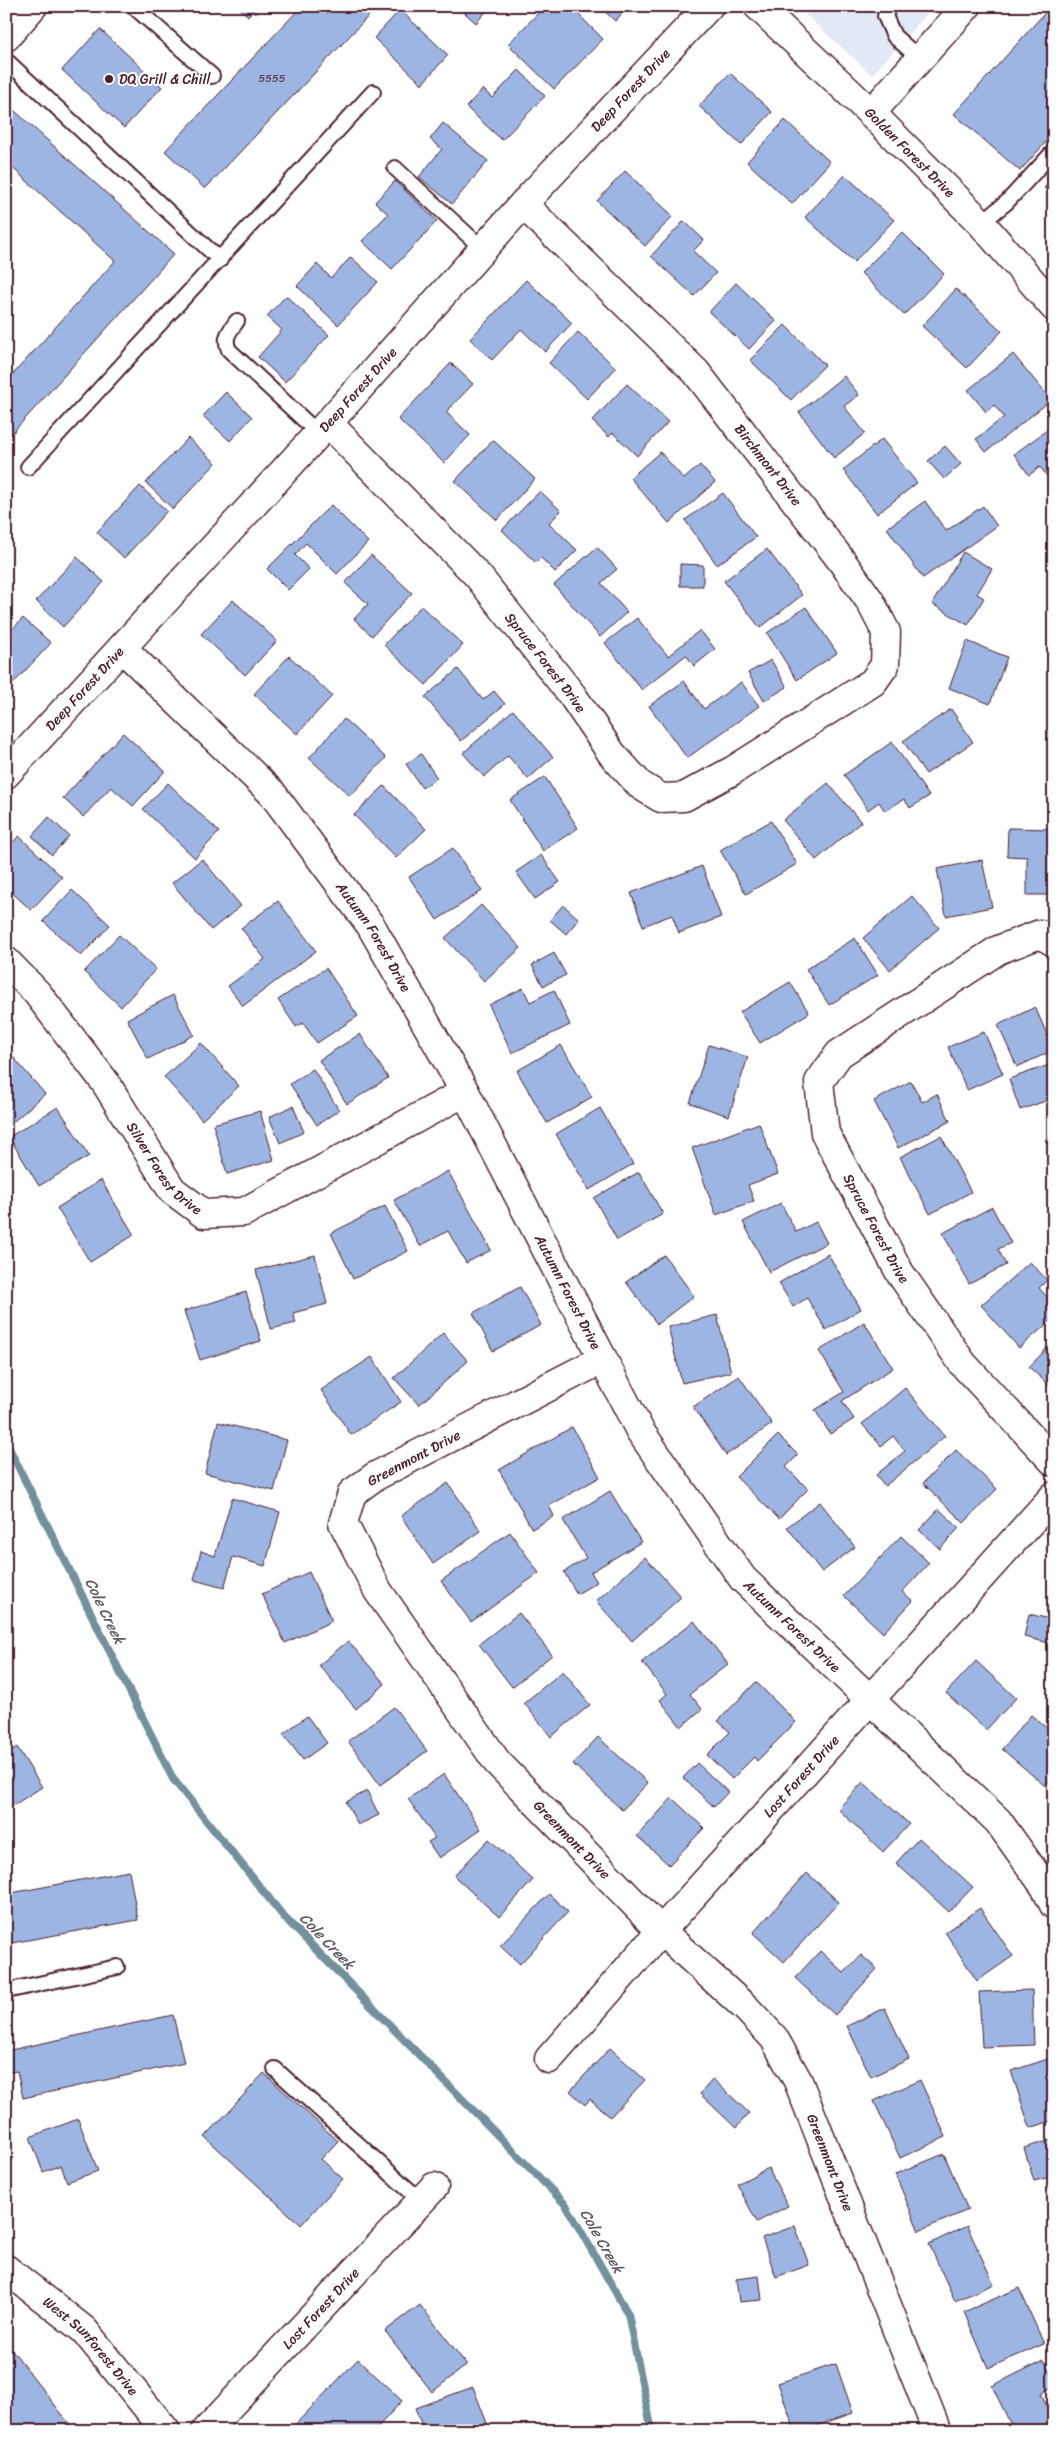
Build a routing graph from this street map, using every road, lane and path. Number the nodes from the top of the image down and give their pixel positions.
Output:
1 (33, 6) edge
2 (133, 6) edge
3 (710, 6) edge
4 (758, 6) edge
5 (889, 6) edge
6 (967, 6) edge
7 (6, 37) edge
8 (920, 59) junction
9 (6, 60) edge
10 (212, 76) dead end
11 (373, 92) dead end
12 (871, 113) junction
13 (1054, 151) edge
14 (395, 168) dead end
15 (523, 204) junction
16 (981, 223) junction
17 (483, 249) junction
18 (220, 260) junction
19 (1054, 307) edge
20 (237, 321) dead end
21 (324, 429) junction
22 (28, 467) dead end
23 (122, 648) junction
24 (788, 736) joint
25 (6, 774) edge
26 (1054, 942) edge
27 (6, 961) edge
28 (465, 1092) junction
29 (603, 1359) junction
30 (1054, 1462) edge
31 (1054, 1496) edge
32 (870, 1701) junction
33 (1054, 1905) edge
34 (661, 1931) junction
35 (117, 1967) dead end
36 (6, 1991) edge
37 (549, 2059) dead end
38 (275, 2069) dead end
39 (427, 2194) joint
40 (6, 2269) edge
41 (166, 2431) edge
42 (206, 2431) edge
43 (937, 2431) edge

1 - 7 street
2 - 10 lane
3 - 15 street, Deep Forest Drive
4 - 12 street, Golden Forest Drive
5 - 8 lane
6 - 8 street
8 - 12 street
9 - 18 lane
11 - 18 lane
12 - 16 street, Golden Forest Drive
13 - 16 lane
14 - 17 lane
15 - 17 street, Deep Forest Drive
15 - 24 street, Birchmont Drive
16 - 19 street, Golden Forest Drive
17 - 21 street, Deep Forest Drive
18 - 22 lane
20 - 21 lane
21 - 23 street, Deep Forest Drive
21 - 24 street, Spruce Forest Drive
23 - 25 street, Deep Forest Drive
23 - 28 street, Autumn Forest Drive
26 - 30 street, Spruce Forest Drive
27 - 28 street, Silver Forest Drive
28 - 29 street, Autumn Forest Drive
29 - 32 street, Autumn Forest Drive
29 - 34 street, Greenmont Drive
31 - 32 street, Lost Forest Drive
32 - 33 street, Autumn Forest Drive
32 - 34 street, Lost Forest Drive
34 - 37 street, Lost Forest Drive
34 - 43 street, Greenmont Drive
35 - 36 lane
38 - 39 lane
39 - 42 street, Lost Forest Drive
40 - 41 street, West Sunforest Drive

